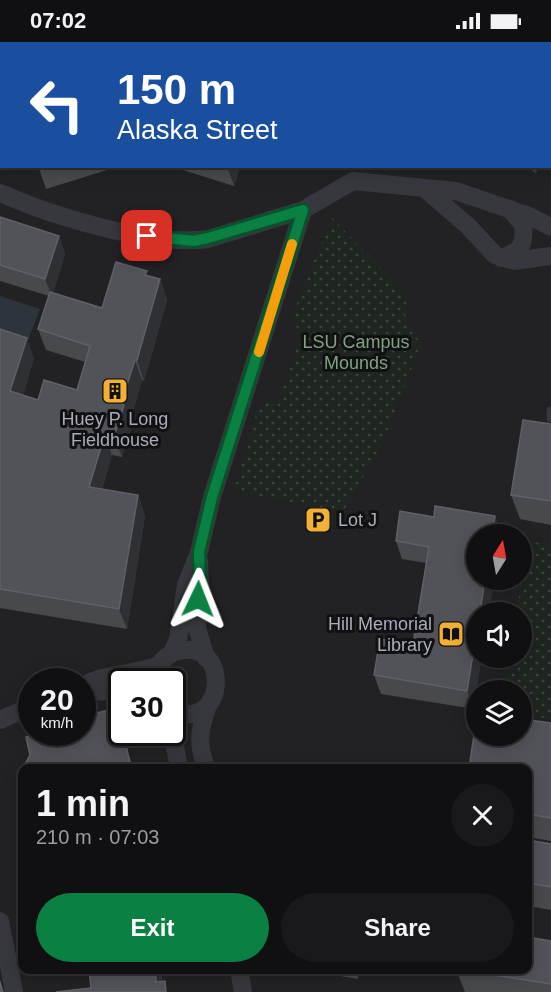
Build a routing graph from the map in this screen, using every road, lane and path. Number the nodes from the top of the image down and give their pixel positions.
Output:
1 (350, 174) edge
2 (424, 188) junction
3 (0, 193) edge
4 (510, 209) junction
5 (303, 210) junction
6 (551, 227) edge
7 (551, 256) edge
8 (501, 258) junction
9 (551, 411) edge
10 (551, 418) edge
11 (199, 552) junction
12 (206, 658) junction
13 (162, 666) edge
14 (96, 679) edge
15 (208, 705) junction
16 (18, 712) edge
17 (186, 712) edge
18 (0, 720) edge
19 (175, 746) edge
20 (178, 764) edge
21 (205, 764) edge
22 (0, 921) edge
23 (240, 974) edge
24 (14, 992) edge
25 (243, 992) edge

1 - 2 street
1 - 5 street
2 - 4 street
2 - 8 street
3 - 5 street
4 - 6 street
4 - 8 street
5 - 11 street
7 - 8 street
9 - 10 lane
11 - 12 street
11 - 13 street
12 - 13 street
12 - 15 street
13 - 14 street
15 - 17 street
15 - 21 street
16 - 18 street
19 - 20 street
22 - 24 street
23 - 25 street

